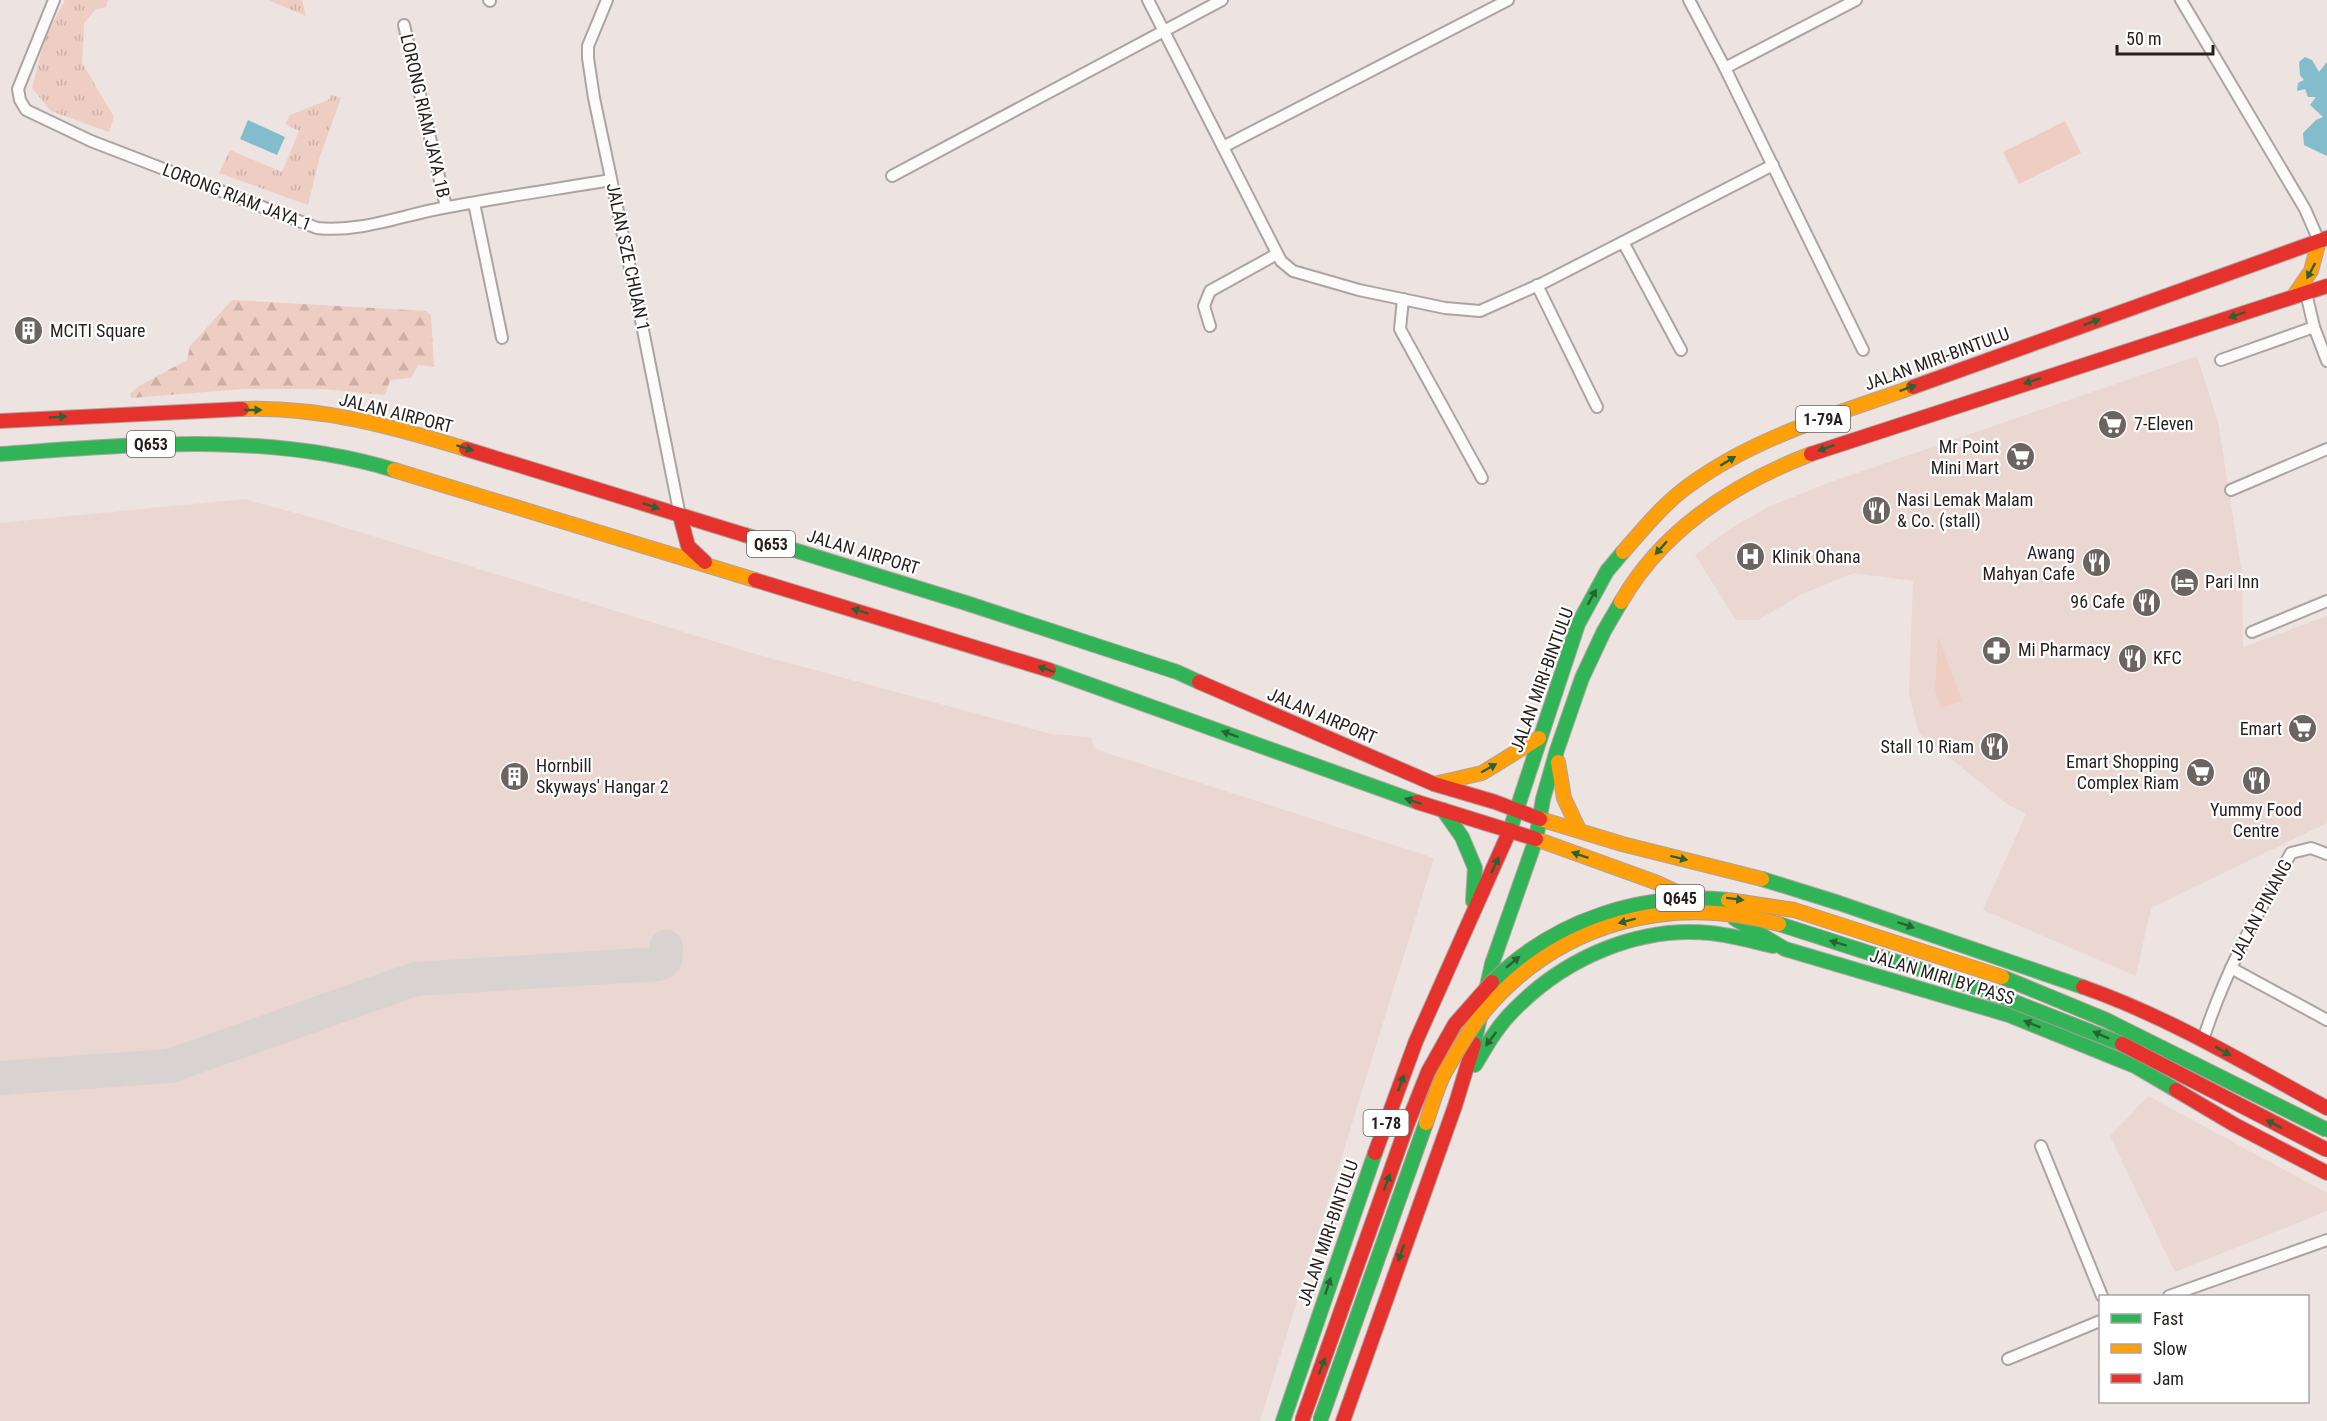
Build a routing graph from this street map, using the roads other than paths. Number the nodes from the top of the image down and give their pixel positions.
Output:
1 (54, 0) edge
2 (607, 0) edge
3 (1148, 0) edge
4 (1222, 0) edge
5 (1508, 0) edge
6 (1689, 0) edge
7 (1856, 0) edge
8 (2181, 0) edge
9 (404, 25) dead end
10 (1164, 30) junction
11 (1725, 68) junction
12 (1223, 147) junction
13 (1773, 165) junction
14 (892, 176) dead end
15 (611, 180) junction
16 (474, 203) junction
17 (447, 207) junction
18 (1623, 242) junction
19 (2324, 244) edge
20 (1277, 254) junction
21 (1537, 285) junction
22 (2327, 286) edge
23 (2299, 295) junction
24 (1403, 299) junction
25 (1210, 326) dead end
26 (2313, 327) junction
27 (502, 338) dead end
28 (1681, 350) dead end
29 (1863, 350) dead end
30 (2221, 360) dead end
31 (2327, 361) edge
32 (1597, 407) dead end
33 (0, 421) edge
34 (2327, 449) edge
35 (0, 454) edge
36 (1482, 478) dead end
37 (2231, 490) dead end
38 (680, 516) junction
39 (711, 566) junction
40 (2327, 601) edge
41 (2252, 632) dead end
42 (1539, 738) junction
43 (1557, 750) junction
44 (1434, 784) junction
45 (1443, 810) junction
46 (1515, 810) junction
47 (1540, 819) junction
48 (1579, 830) junction
49 (1509, 832) junction
50 (1536, 839) junction
51 (2327, 854) edge
52 (1472, 914) junction
53 (1785, 949) junction
54 (2231, 968) junction
55 (2327, 1020) edge
56 (2204, 1040) junction
57 (1455, 1107) junction
58 (2327, 1108) edge
59 (2327, 1130) edge
60 (2041, 1146) dead end
61 (2327, 1150) edge
62 (2327, 1173) edge
63 (2327, 1240) edge
64 (2102, 1295) edge
65 (2172, 1295) edge
66 (2099, 1321) edge
67 (2008, 1359) dead end
68 (1283, 1421) edge
69 (1302, 1421) edge
70 (1320, 1421) edge
71 (1343, 1421) edge

1 - 17 street, LORONG RIAM JAYA 1
2 - 15 street, JALAN SZE CHUAN 1
3 - 10 street
4 - 10 street
5 - 12 street
6 - 11 street
7 - 11 street
8 - 19 street
9 - 17 street, LORONG RIAM JAYA 1B
10 - 12 street
10 - 14 street
11 - 13 street
12 - 20 street
13 - 18 street
13 - 29 street
15 - 16 street, LORONG RIAM JAYA 1
15 - 38 street, JALAN SZE CHUAN 1
16 - 17 street, LORONG RIAM JAYA 1
16 - 27 street
18 - 21 street
18 - 28 street
19 -> 23 main road
42 -> 19 main road, JALAN MIRI-BINTULU / 1-79A
20 - 24 street
20 - 25 street
21 - 24 street
21 - 32 street
22 - 23 main road, JALAN MIRI-BINTULU
23 - 26 street
23 -> 43 main road, JALAN MIRI-BINTULU
24 - 36 street
26 - 30 street
26 - 31 street
33 -> 38 main road, JALAN AIRPORT / Q653
34 - 37 street
35 - 39 main road, Q653
38 - 39 main road
38 - 44 main road, JALAN AIRPORT / Q653
45 -> 39 main road, Q653
40 - 41 street
44 -> 42 main road
42 - 46 main road, JALAN MIRI-BINTULU / 1-79A
43 - 47 main road, JALAN MIRI-BINTULU
43 - 48 main road
44 - 46 main road, JALAN AIRPORT / Q653
45 - 49 main road, Q653
45 - 52 main road
46 - 47 main road, Q653
46 - 49 main road, JALAN MIRI-BINTULU / 1-79A
47 - 48 main road, JALAN MIRI BY PASS / Q645
47 - 50 main road, JALAN MIRI-BINTULU
48 -> 56 main road, JALAN MIRI BY PASS / Q645
49 - 50 main road, Q653
52 -> 49 main road, JALAN MIRI-BINTULU / 1-78
53 -> 50 main road, JALAN MIRI BY PASS / Q645
50 - 57 main road, JALAN MIRI-BINTULU
51 - 54 street, JALAN PINANG
68 -> 52 main road, JALAN MIRI-BINTULU / 1-78
53 -> 57 main road
62 -> 53 main road, JALAN MIRI BY PASS / Q645
54 - 55 street, JALAN PINANG
54 - 56 street, JALAN PINANG
56 -> 58 main road, JALAN MIRI BY PASS / Q645
57 -> 71 main road, JALAN MIRI-BINTULU
69 -> 59 main road, Q645, bridge
60 - 64 street
61 -> 70 main road, Q645, bridge
63 - 65 street
66 - 67 street

